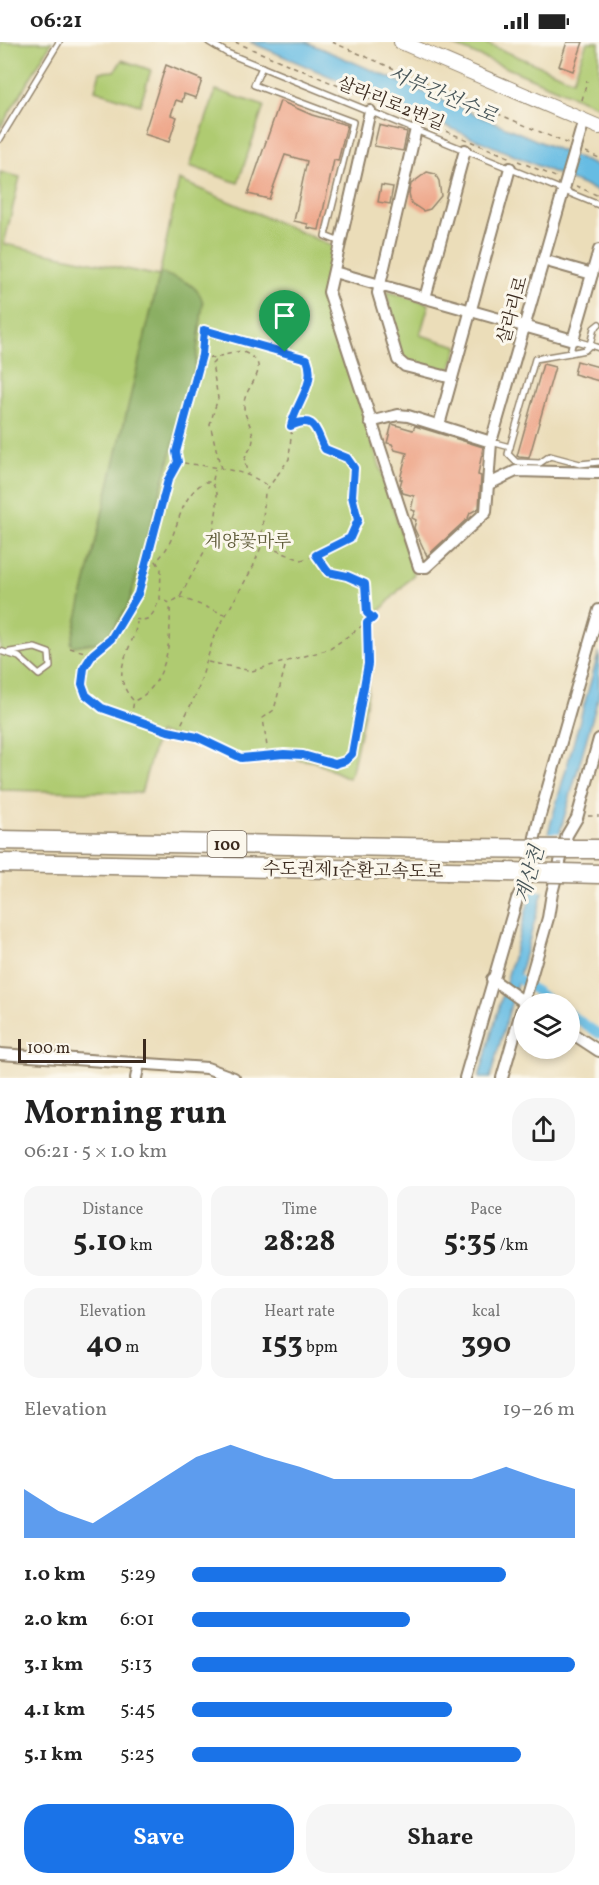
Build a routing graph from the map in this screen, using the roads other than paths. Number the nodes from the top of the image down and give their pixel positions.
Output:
1 (58, 42) edge
2 (209, 42) edge
3 (401, 42) edge
4 (262, 67) junction
5 (370, 111) junction
6 (584, 120) junction
7 (599, 127) edge
8 (416, 129) junction
9 (0, 139) edge
10 (465, 150) junction
11 (510, 168) junction
12 (564, 187) junction
13 (599, 205) edge
14 (340, 242) junction
15 (599, 250) edge
16 (543, 260) junction
17 (334, 272) junction
18 (592, 274) junction
19 (379, 284) junction
20 (425, 298) junction
21 (471, 310) junction
22 (599, 324) edge
23 (524, 326) junction
24 (573, 340) junction
25 (590, 345) junction
26 (599, 348) edge
27 (570, 353) junction
28 (452, 378) junction
29 (370, 422) junction
30 (439, 425) junction
31 (491, 442) junction
32 (510, 447) junction
33 (599, 462) edge
34 (599, 473) edge
35 (489, 484) junction
36 (599, 610) edge
37 (0, 651) edge
38 (10, 652) junction
39 (599, 739) edge
40 (0, 840) edge
41 (599, 849) edge
42 (0, 863) edge
43 (599, 874) edge
44 (493, 980) junction
45 (516, 993) edge
46 (528, 993) edge
47 (514, 1038) edge
48 (580, 1039) edge
49 (599, 1051) edge
50 (0, 1054) edge
51 (139, 1064) junction
52 (135, 1078) edge
53 (234, 1078) edge
54 (465, 1078) edge
55 (502, 1078) edge

1 - 9 lane
2 - 4 lane, 살라리로2번길
3 - 6 main road
4 - 5 lane, 살라리로2번길
4 - 14 lane
5 - 8 lane, 살라리로2번길
5 - 14 street
6 - 7 main road
6 - 12 street, 살라리로, bridge
8 - 10 lane, 살라리로2번길
8 - 19 street
10 - 11 lane, 살라리로2번길
10 - 20 street
11 - 12 lane, 살라리로2번길
11 - 21 street
12 - 13 lane, 살라리로2번길
12 - 16 street, 살라리로
14 - 17 street
15 - 18 street
16 - 18 street
16 - 23 street, 살라리로
17 - 19 street
17 - 29 street
18 - 24 street
19 - 20 street
19 - 28 street
20 - 21 street
21 - 23 street
21 - 28 street
22 - 25 lane
23 - 24 street
23 - 31 street, 살라리로
24 - 25 lane
24 - 27 lane
25 - 26 lane
25 - 27 lane
27 - 32 lane
28 - 30 street
29 - 30 street
29 - 35 street, 살라리로
30 - 31 street
31 - 32 lane
31 - 35 street, 살라리로
32 - 33 lane
34 - 35 street
36 - 44 street
37 - 38 lane
38 - 38 lane
39 - 46 street
40 - 41 highway, 수도권제1순환고속도로 / 100, bridge
42 - 43 highway, 수도권제1순환고속도로 / 100, bridge
44 - 45 street
44 - 54 street
47 - 55 street
48 - 49 street
50 - 51 street
51 - 52 street
51 - 53 street

